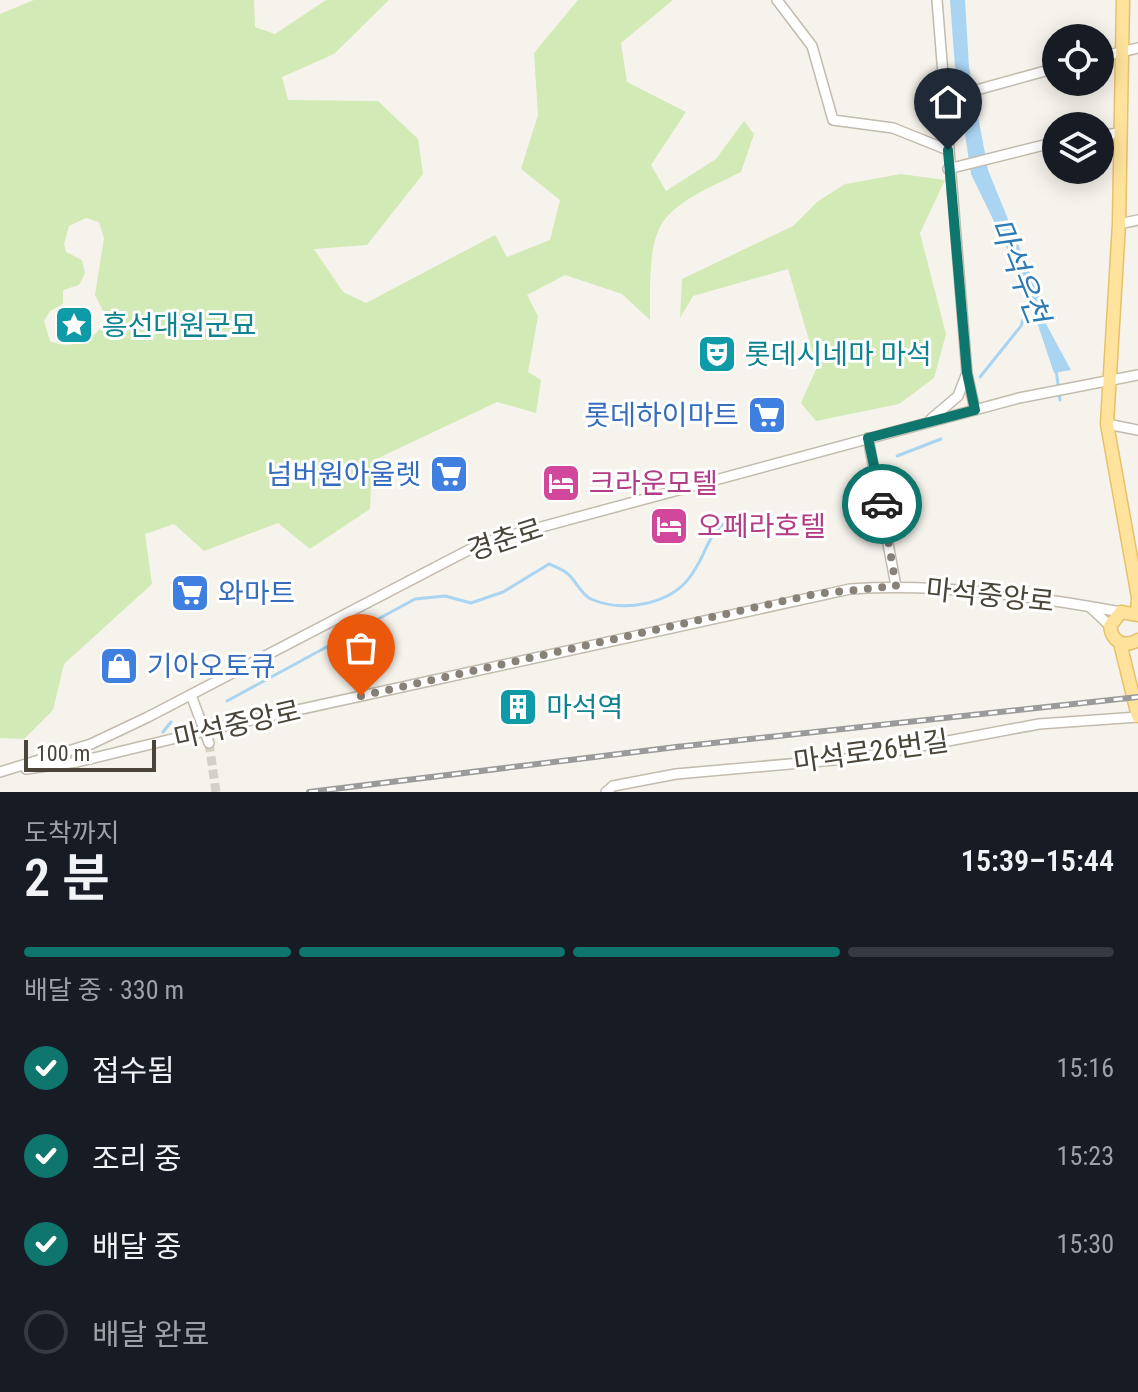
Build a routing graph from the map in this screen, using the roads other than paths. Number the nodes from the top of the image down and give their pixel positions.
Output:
1 (777, 0) edge
2 (937, 0) edge
3 (1123, 0) edge
4 (1138, 48) edge
5 (1122, 52) junction
6 (1114, 54) edge
7 (1042, 72) edge
8 (944, 99) junction
9 (1118, 133) junction
10 (1114, 134) edge
11 (1042, 146) edge
12 (948, 150) junction
13 (948, 169) junction
14 (1138, 220) edge
15 (1119, 224) junction
16 (967, 373) junction
17 (1138, 375) edge
18 (1108, 380) junction
19 (975, 410) junction
20 (927, 423) junction
21 (1107, 424) junction
22 (1138, 430) edge
23 (868, 438) junction
24 (896, 586) junction
25 (1138, 597) edge
26 (1087, 606) junction
27 (1121, 612) junction
28 (1138, 615) edge
29 (1110, 626) junction
30 (1138, 640) edge
31 (1120, 643) junction
32 (1129, 675) junction
33 (191, 695) junction
34 (1138, 713) edge
35 (206, 731) junction
36 (209, 743) tunnel mouth
37 (91, 744) junction
38 (109, 755) junction
39 (1, 771) edge
40 (606, 792) edge

1 - 12 street
2 - 8 street
3 - 5 main road
4 - 5 street
5 - 6 street
5 - 9 main road
7 - 8 street
8 - 12 street
9 - 10 street
9 - 15 main road
11 - 13 street
12 - 13 street
13 - 16 street
14 - 15 street
15 - 18 main road
16 - 19 street
16 - 20 street
17 - 18 street
18 - 19 street, 경춘로
18 - 21 main road
19 - 20 street, 경춘로
20 - 23 street, 경춘로
21 - 22 street
21 - 25 main road
23 - 24 street
23 - 33 street, 경춘로
24 - 26 street, 마석중앙로
24 - 35 street, 마석중앙로
25 - 28 main road
26 - 27 street, 마석중앙로
26 - 29 street
27 - 28 main road
27 - 29 main road
29 - 31 main road
30 - 31 main road
30 - 32 main road
31 - 32 main road
32 - 34 main road
33 - 35 street
33 - 37 street, 경춘로
34 - 40 street, 마석로26번길
35 - 36 street
35 - 38 street, 마석중앙로
37 - 38 street
37 - 39 street, 경춘로
38 - 39 street, 마석중앙로

